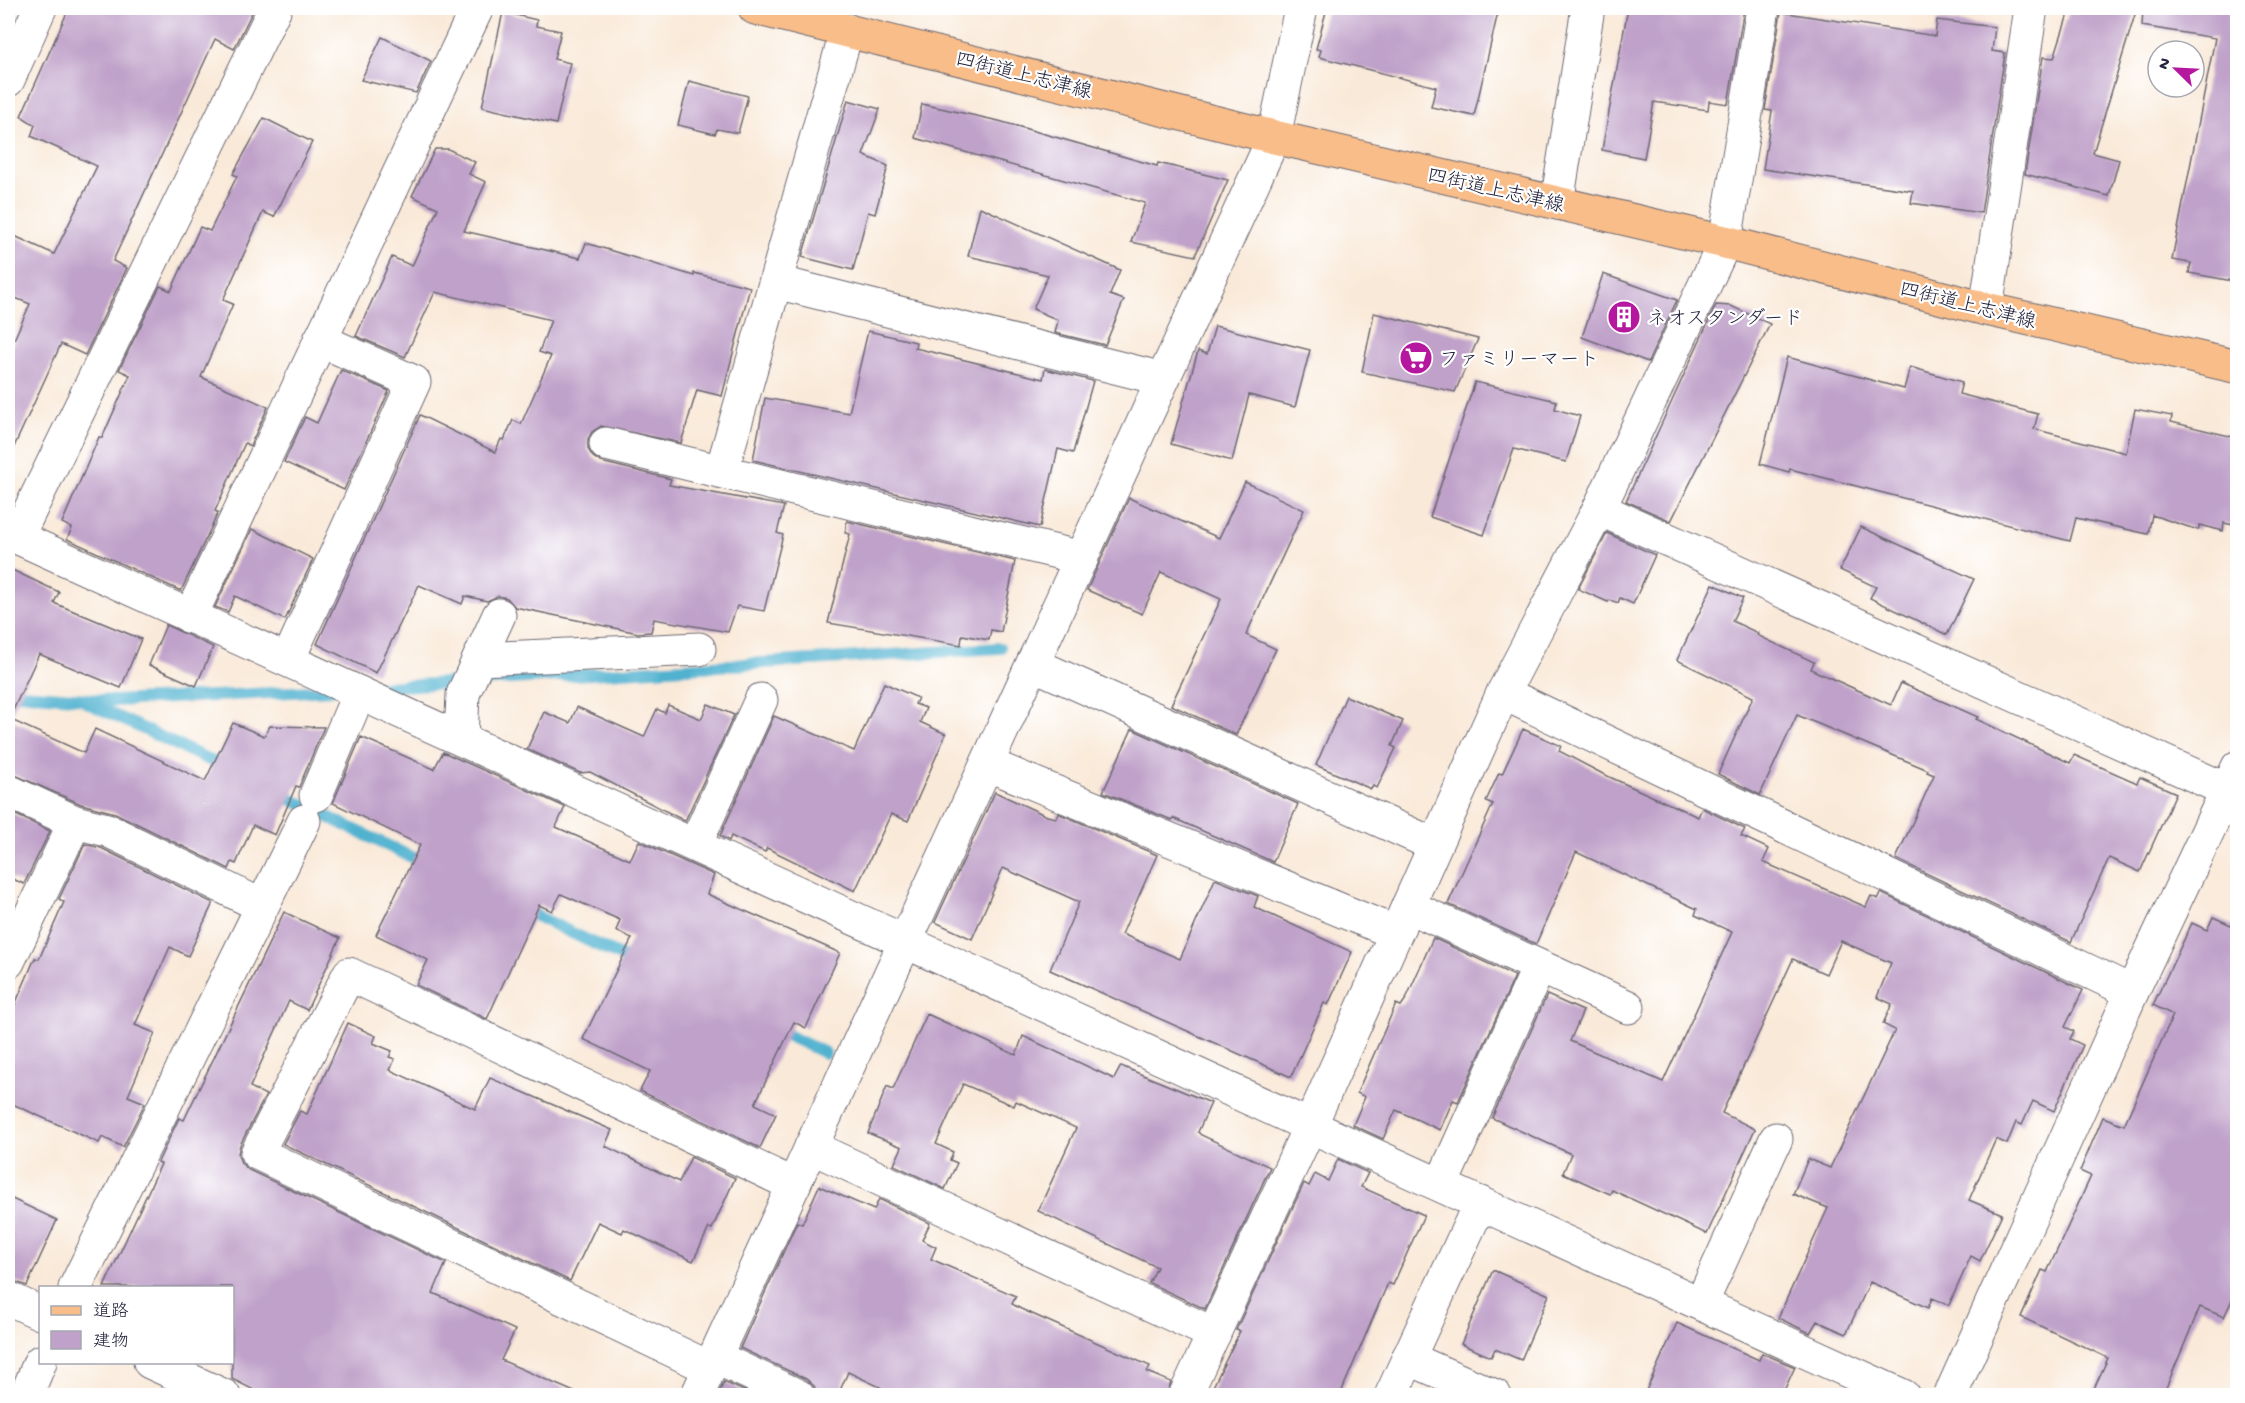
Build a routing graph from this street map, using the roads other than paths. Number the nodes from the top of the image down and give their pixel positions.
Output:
1 (40, 8) edge
2 (275, 8) edge
3 (477, 8) edge
4 (755, 8) edge
5 (1301, 8) edge
6 (1588, 8) edge
7 (1763, 8) edge
8 (2031, 8) edge
9 (847, 30) junction
10 (8, 80) edge
11 (1274, 137) junction
12 (1557, 203) junction
13 (1725, 242) junction
14 (776, 282) junction
15 (1986, 309) junction
16 (320, 340) junction
17 (2238, 367) edge
18 (1163, 379) junction
19 (606, 444) dead end
20 (722, 470) junction
21 (1599, 509) junction
22 (12, 535) edge
23 (1082, 558) junction
24 (499, 615) dead end
25 (190, 616) junction
26 (699, 649) dead end
27 (479, 659) junction
28 (288, 660) junction
29 (1033, 664) junction
30 (359, 693) junction
31 (1503, 693) junction
32 (762, 700) dead end
33 (461, 738) junction
34 (987, 764) junction
35 (2234, 784) edge
36 (8, 791) edge
37 (75, 822) junction
38 (694, 845) junction
39 (1435, 846) junction
40 (262, 906) junction
41 (1402, 919) junction
42 (905, 942) junction
43 (8, 962) edge
44 (1539, 967) junction
45 (2132, 992) junction
46 (1628, 1007) dead end
47 (1310, 1126) junction
48 (1776, 1139) dead end
49 (811, 1147) junction
50 (795, 1185) junction
51 (1441, 1185) junction
52 (1479, 1203) junction
53 (75, 1286) edge
54 (8, 1298) edge
55 (1701, 1304) junction
56 (39, 1313) edge
57 (1214, 1334) junction
58 (1408, 1358) junction
59 (39, 1364) edge
60 (708, 1374) edge
61 (163, 1377) edge
62 (26, 1395) edge
63 (224, 1395) edge
64 (798, 1395) edge
65 (1185, 1395) edge
66 (1391, 1395) edge
67 (1495, 1395) edge
68 (1903, 1395) edge
69 (1950, 1395) edge

1 - 10 street
2 - 22 street
3 - 16 street
4 - 9 main road, 四街道上志津線
5 - 11 street
6 - 12 street
7 - 13 street
8 - 15 street
9 - 11 main road, 四街道上志津線
9 - 14 street
11 - 12 main road, 四街道上志津線
11 - 18 street
12 - 13 main road, 四街道上志津線
13 - 15 main road, 四街道上志津線
13 - 21 street
14 - 18 street
14 - 20 street
15 - 17 main road, 四街道上志津線
16 - 25 street
16 - 28 street
18 - 23 street
19 - 20 street
20 - 23 street
21 - 31 street
21 - 35 street
22 - 25 street
23 - 29 street
24 - 27 street
25 - 28 street
26 - 27 street
27 - 33 street
28 - 30 street
29 - 34 street
29 - 39 street
30 - 33 street
30 - 40 street
31 - 39 street
31 - 45 street
32 - 38 street
33 - 38 street
34 - 41 street
34 - 42 street
35 - 45 street
36 - 37 street
37 - 40 street
37 - 43 street
38 - 42 street
39 - 41 street
40 - 53 street
41 - 44 street
41 - 47 street
42 - 47 street
42 - 49 street
44 - 46 street
44 - 51 street
45 - 69 street
47 - 51 street
47 - 57 street
48 - 55 street
49 - 50 street
49 - 57 street
50 - 60 street
50 - 60 street
51 - 52 street
52 - 55 street
52 - 58 street
54 - 56 street
55 - 68 street
57 - 65 street
58 - 66 street
58 - 67 street
59 - 62 street
60 - 64 street
61 - 63 street

